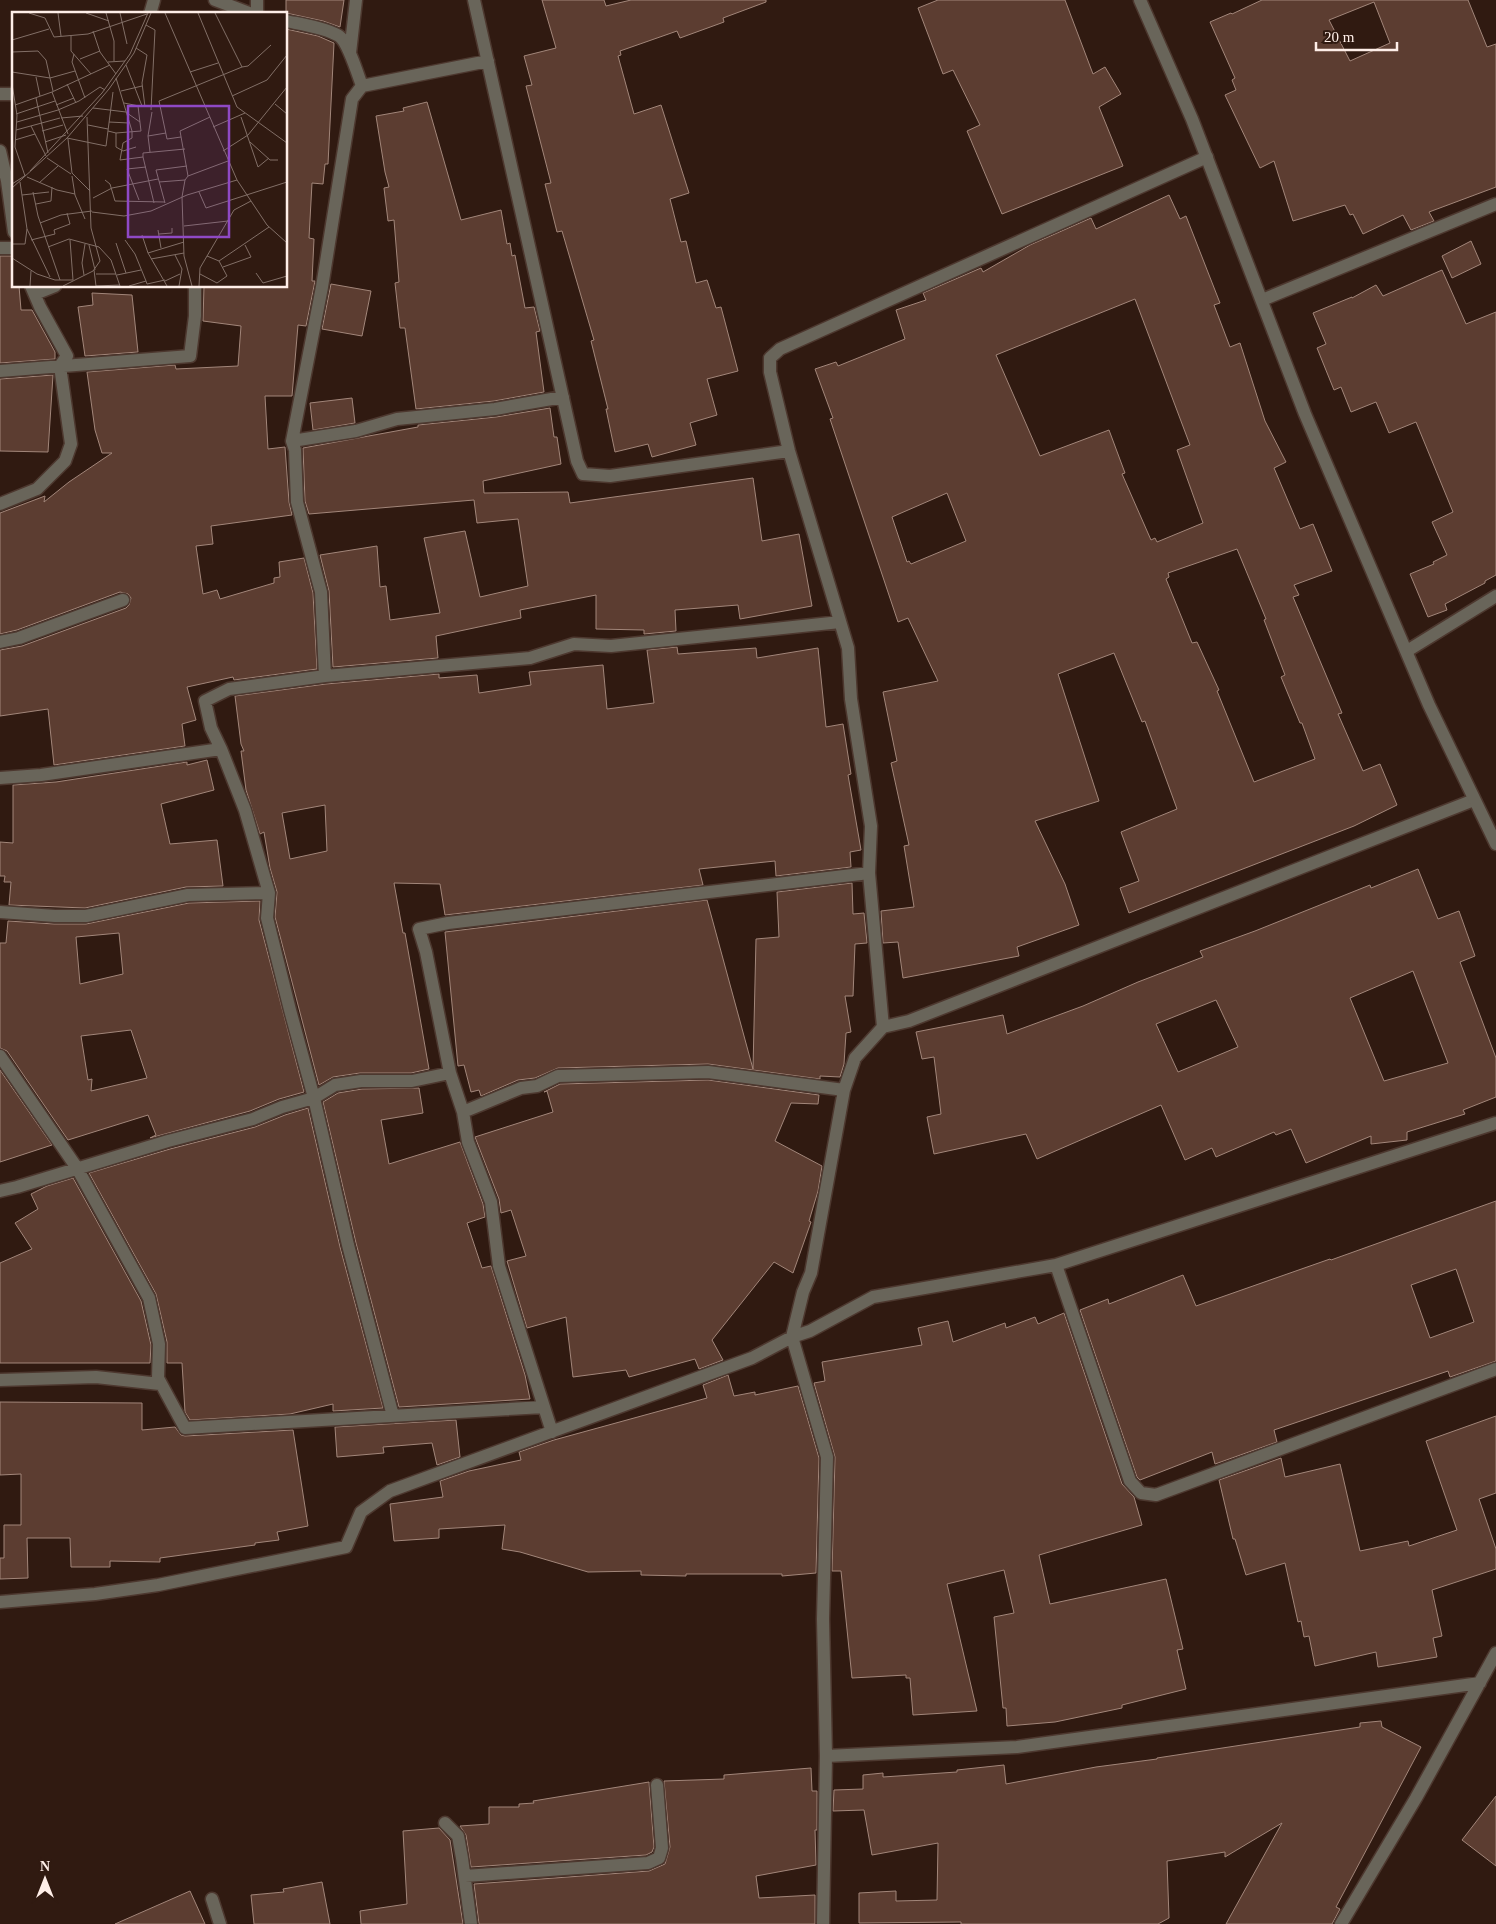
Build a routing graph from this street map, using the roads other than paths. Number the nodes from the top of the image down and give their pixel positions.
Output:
1 (216, 0) edge
2 (356, 0) edge
3 (474, 0) edge
4 (1140, 0) edge
5 (247, 12) edge
6 (288, 21) edge
7 (350, 53) junction
8 (488, 61) junction
9 (362, 86) junction
10 (0, 152) edge
11 (1207, 157) junction
12 (1496, 204) edge
13 (12, 217) edge
14 (195, 288) edge
15 (33, 290) edge
16 (1262, 300) junction
17 (60, 366) junction
18 (0, 371) edge
19 (563, 397) junction
20 (292, 441) junction
21 (789, 451) junction
22 (0, 504) edge
23 (1496, 596) edge
24 (122, 600) dead end
25 (840, 622) junction
26 (0, 642) edge
27 (1406, 651) junction
28 (325, 676) junction
29 (221, 749) junction
30 (0, 778) edge
31 (1474, 800) junction
32 (1496, 844) edge
33 (869, 873) junction
34 (269, 893) junction
35 (0, 912) edge
36 (883, 1027) junction
37 (0, 1056) edge
38 (450, 1073) junction
39 (844, 1090) junction
40 (314, 1098) junction
41 (463, 1112) junction
42 (1496, 1123) edge
43 (77, 1168) junction
44 (0, 1191) edge
45 (1056, 1265) junction
46 (792, 1337) junction
47 (1496, 1369) edge
48 (0, 1380) edge
49 (160, 1384) junction
50 (544, 1407) junction
51 (393, 1416) junction
52 (552, 1432) junction
53 (0, 1602) edge
54 (1496, 1653) edge
55 (1480, 1683) junction
56 (826, 1756) junction
57 (657, 1785) dead end
58 (445, 1823) dead end
59 (465, 1876) junction
60 (212, 1899) dead end
61 (220, 1924) edge
62 (471, 1924) edge
63 (823, 1924) edge
64 (1341, 1924) edge

1 - 5 street
2 - 7 street
3 - 8 street
4 - 11 street
6 - 7 street
7 - 9 street
8 - 9 street
8 - 19 street
9 - 20 street
10 - 13 street
11 - 16 street
11 - 21 street
12 - 16 street
14 - 17 street
15 - 17 street
16 - 27 street
17 - 18 street
17 - 22 street
19 - 20 street
19 - 21 street
20 - 28 street
21 - 25 street
23 - 27 street
24 - 26 street
25 - 28 street
25 - 33 street
27 - 31 street
28 - 29 street
29 - 30 street
29 - 34 street
31 - 32 street
31 - 36 street
33 - 36 street
33 - 38 street
34 - 35 street
34 - 40 street
36 - 39 street
37 - 43 street
38 - 40 street
38 - 41 street
39 - 41 street
39 - 46 street
40 - 43 street
40 - 51 street
41 - 50 street
42 - 45 street
43 - 44 street
43 - 49 street
45 - 46 street
45 - 47 street
46 - 52 street
46 - 56 street
48 - 49 street
49 - 51 street
50 - 51 street
50 - 52 street
52 - 53 street
54 - 55 street
55 - 56 street
55 - 64 street
56 - 63 street
57 - 59 street
58 - 59 street
59 - 62 street
60 - 61 street

